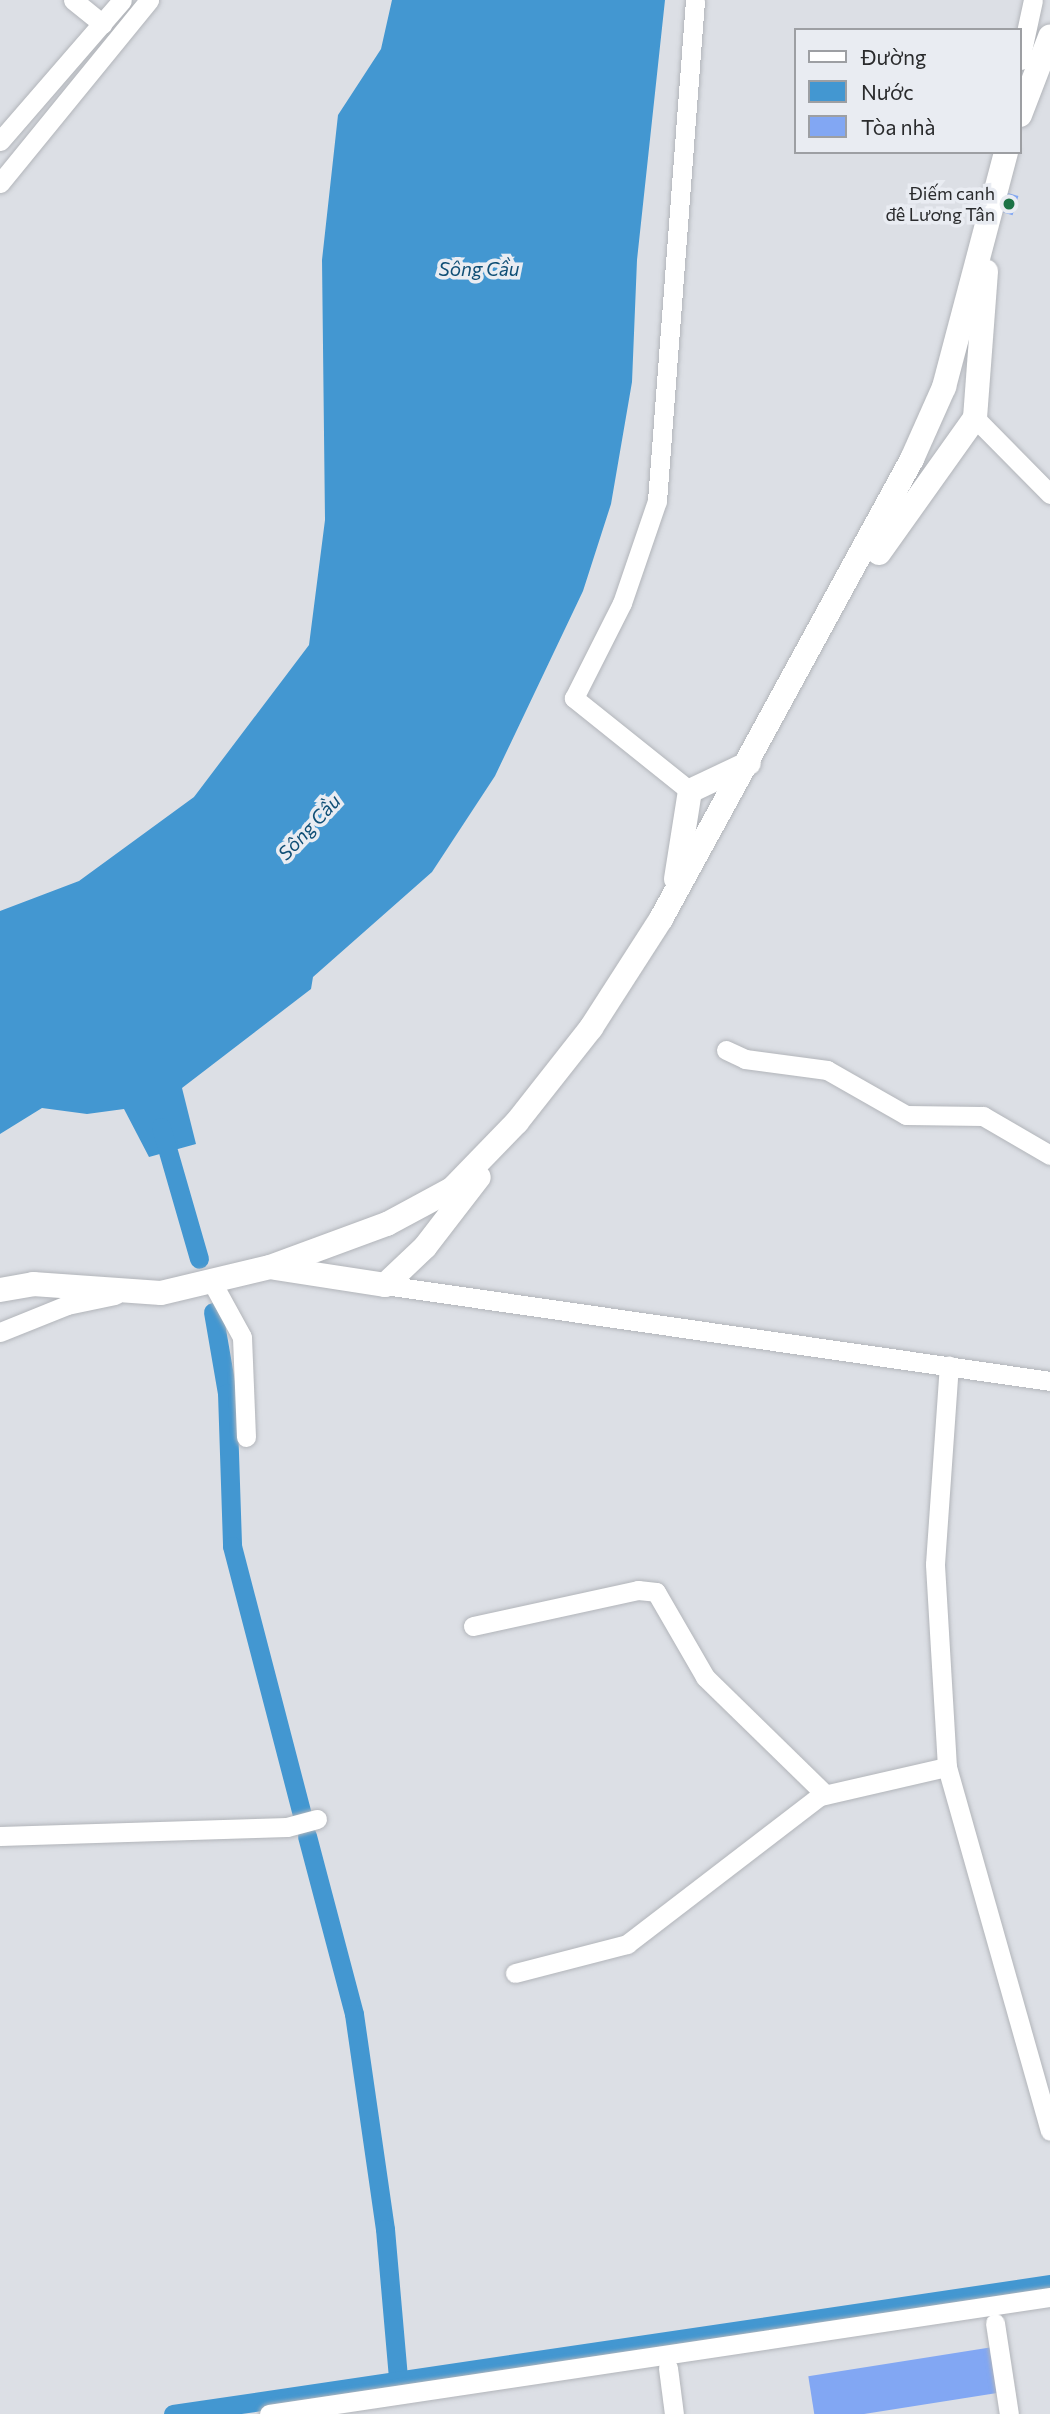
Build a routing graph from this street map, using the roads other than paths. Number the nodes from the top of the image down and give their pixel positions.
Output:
1 (73, 0) edge
2 (122, 0) edge
3 (149, 0) edge
4 (695, 0) edge
5 (1033, 0) edge
6 (103, 24) junction
7 (1050, 37) edge
8 (1022, 51) edge
9 (1022, 110) edge
10 (0, 141) edge
11 (1002, 159) edge
12 (0, 183) edge
13 (988, 211) junction
14 (975, 418) junction
15 (1050, 494) edge
16 (829, 617) junction
17 (750, 762) junction
18 (690, 791) junction
19 (676, 893) junction
20 (726, 1049) dead end
21 (517, 1122) junction
22 (1050, 1155) edge
23 (270, 1267) junction
24 (213, 1284) junction
25 (385, 1285) junction
26 (0, 1290) edge
27 (127, 1293) junction
28 (0, 1332) edge
29 (949, 1365) junction
30 (1050, 1381) edge
31 (246, 1437) dead end
32 (472, 1626) dead end
33 (947, 1768) junction
34 (825, 1794) junction
35 (317, 1819) dead end
36 (0, 1836) edge
37 (515, 1973) dead end
38 (1050, 2131) edge
39 (1050, 2297) edge
40 (995, 2323) dead end
41 (668, 2368) dead end
42 (269, 2414) edge
43 (674, 2414) edge
44 (1009, 2414) edge

1 - 6 street
2 - 6 street
3 - 12 street
4 - 18 street
5 - 8 street
6 - 10 street
7 - 9 main road
11 - 13 main road
13 - 14 main road
13 - 16 main road
14 - 15 street
14 - 16 main road
16 - 17 main road
17 - 18 main road
17 - 19 main road
18 - 19 main road
19 - 21 main road
20 - 22 street
21 - 23 main road
21 - 25 main road
23 - 24 main road
23 - 25 main road
24 - 27 main road
24 - 31 street
25 - 29 street
26 - 27 main road
27 - 28 street
29 - 30 street
29 - 33 street
32 - 34 street
33 - 34 street
33 - 38 street
34 - 37 street
35 - 36 street
39 - 42 street
40 - 44 street
41 - 43 street

